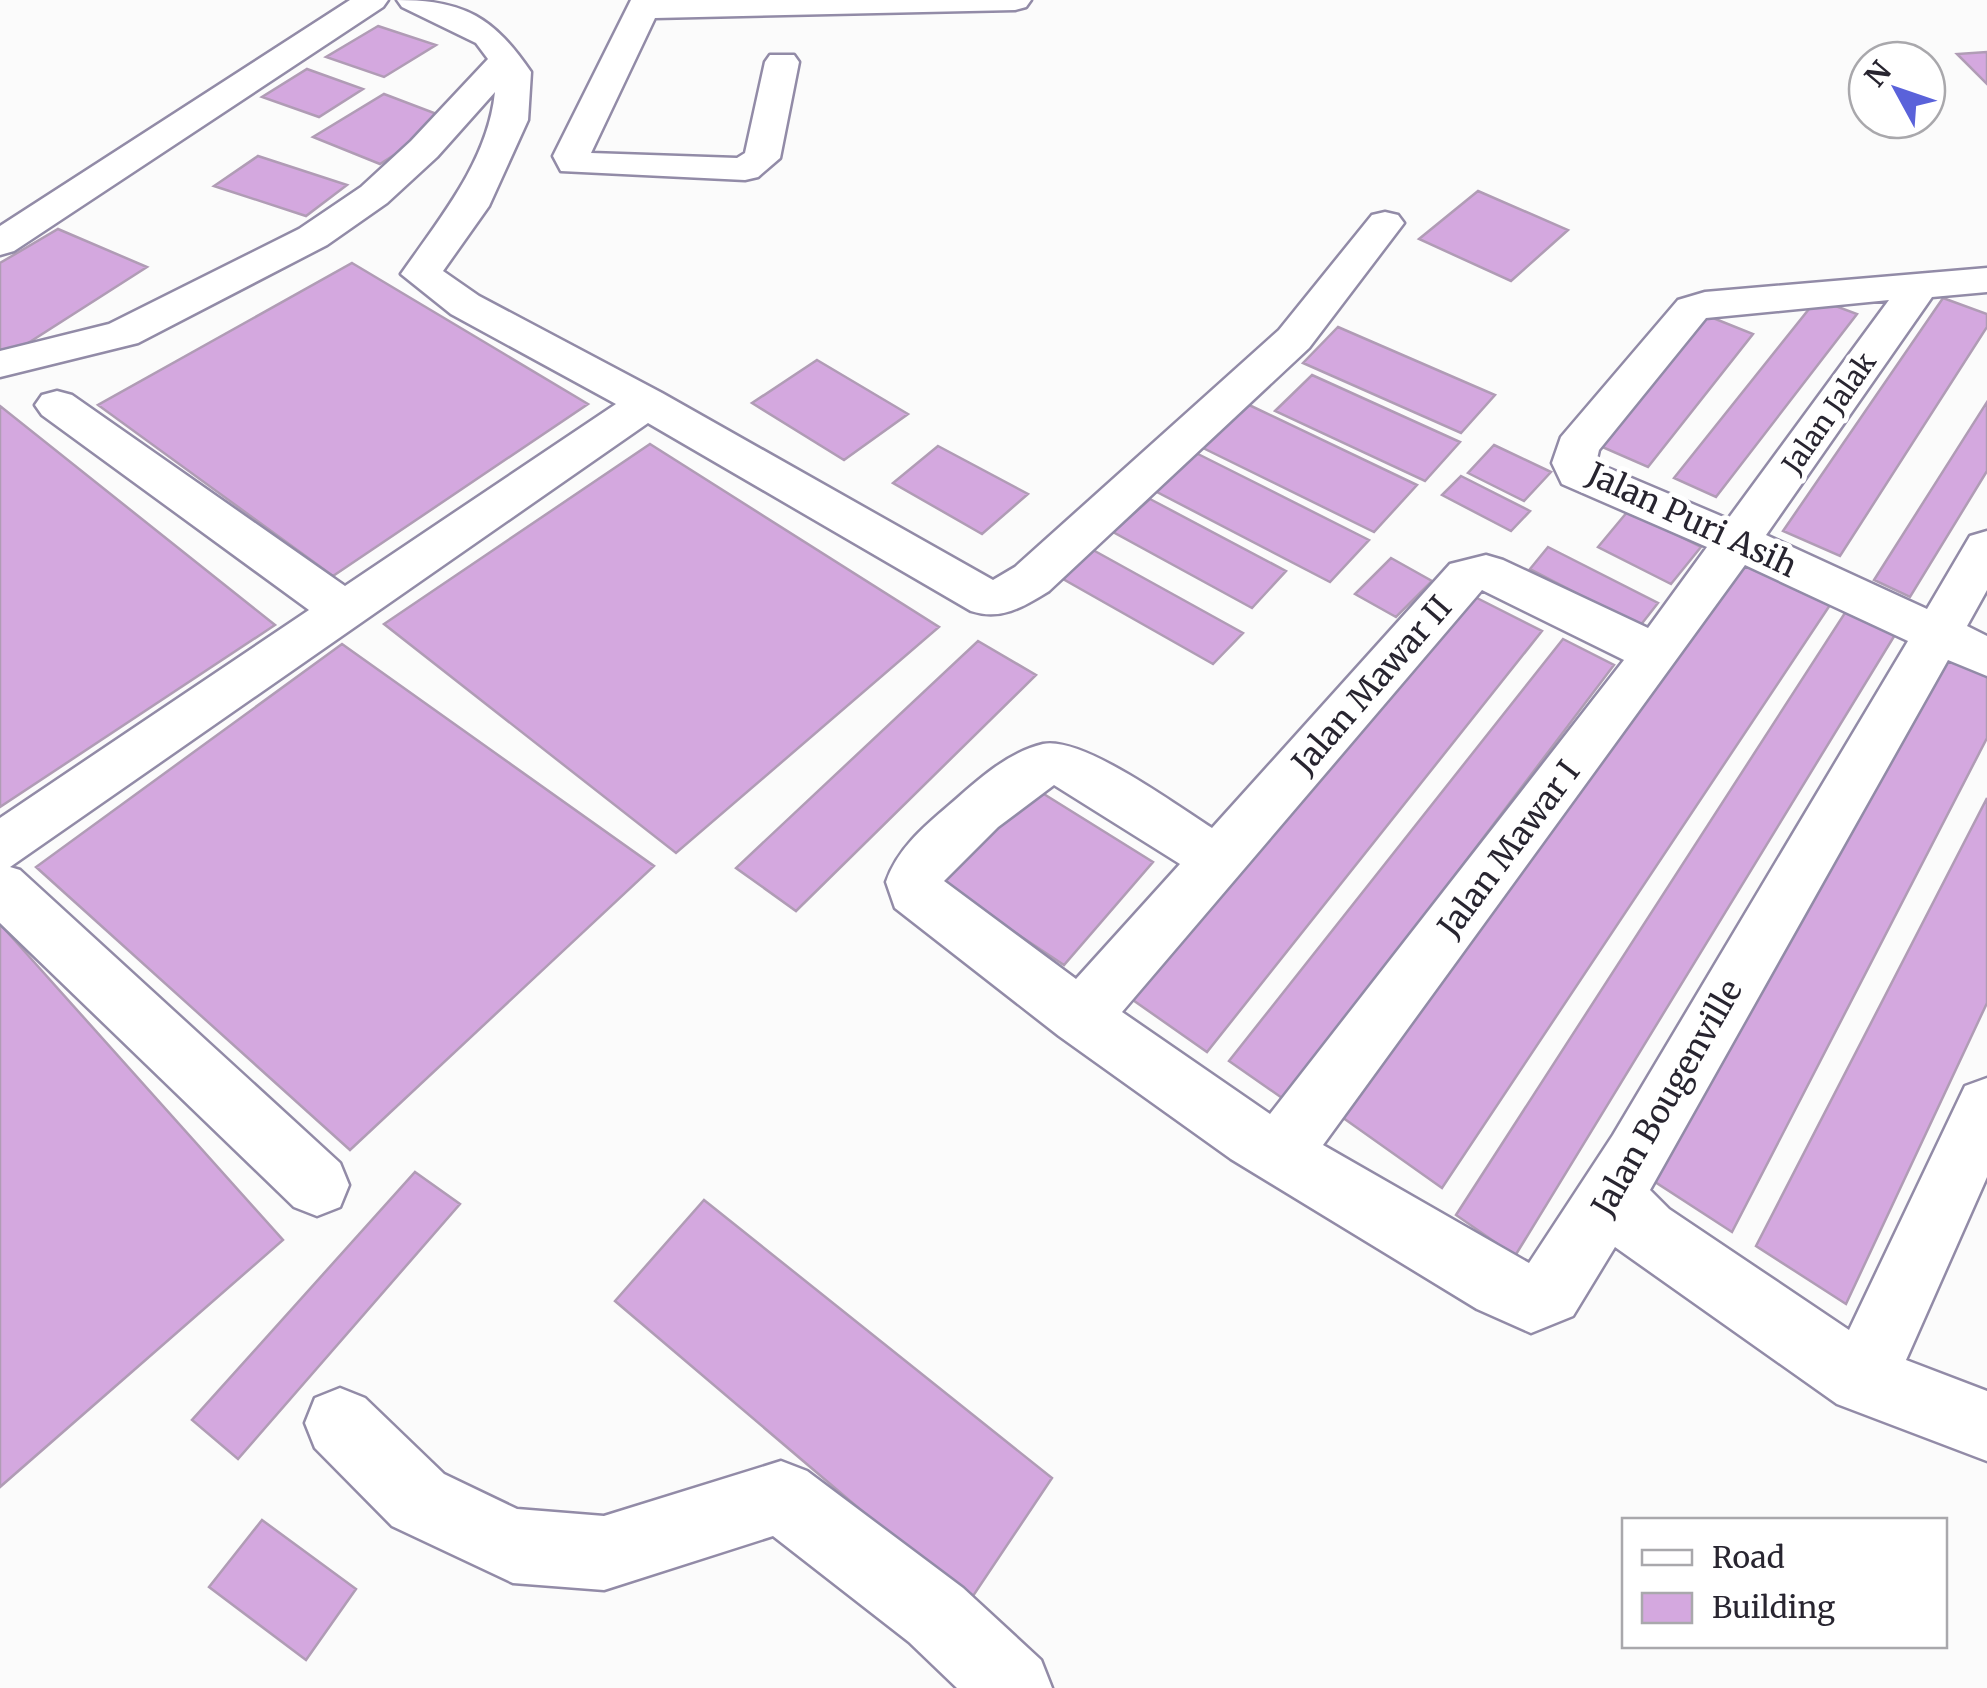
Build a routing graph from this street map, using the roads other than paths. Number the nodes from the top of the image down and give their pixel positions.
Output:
1 (372, 0) edge
2 (412, 0) edge
3 (1015, 0) edge
4 (807, 3) edge
5 (645, 4) edge
6 (506, 59) junction
7 (782, 62) dead end
8 (1385, 223) dead end
9 (0, 243) edge
10 (1987, 280) edge
11 (1921, 284) junction
12 (0, 364) edge
13 (647, 402) junction
14 (57, 405) dead end
15 (1738, 542) junction
16 (1987, 548) edge
17 (345, 611) junction
18 (1962, 645) edge
19 (1656, 654) junction
20 (0, 847) edge
21 (1220, 861) junction
22 (0, 888) edge
23 (1080, 1017) junction
24 (1987, 1107) edge
25 (1278, 1154) junction
26 (317, 1185) dead end
27 (1610, 1196) junction
28 (1862, 1379) junction
29 (340, 1423) dead end
30 (1987, 1426) edge
31 (1013, 1688) edge

1 - 9 street
2 - 6 street
3 - 4 street
4 - 5 street
5 - 7 street
6 - 12 street
6 - 13 street
8 - 13 street
10 - 11 street, Jalan Puri Asih
11 - 15 street, Jalan Jalak
11 - 15 street, Jalan Puri Asih
13 - 17 street
14 - 17 street
15 - 18 street, Jalan Puri Asih
15 - 19 street, Jalan Mawar I
16 - 18 street, Jalan Bougenville
17 - 20 street
18 - 27 street, Jalan Bougenville
19 - 21 street, Jalan Mawar II
19 - 25 street, Jalan Mawar I
21 - 23 street, Jalan Mawar II
21 - 23 street
22 - 26 street
23 - 25 street
24 - 28 street
25 - 27 street, Jalan Bougenville
27 - 28 street
28 - 30 street
29 - 31 street

